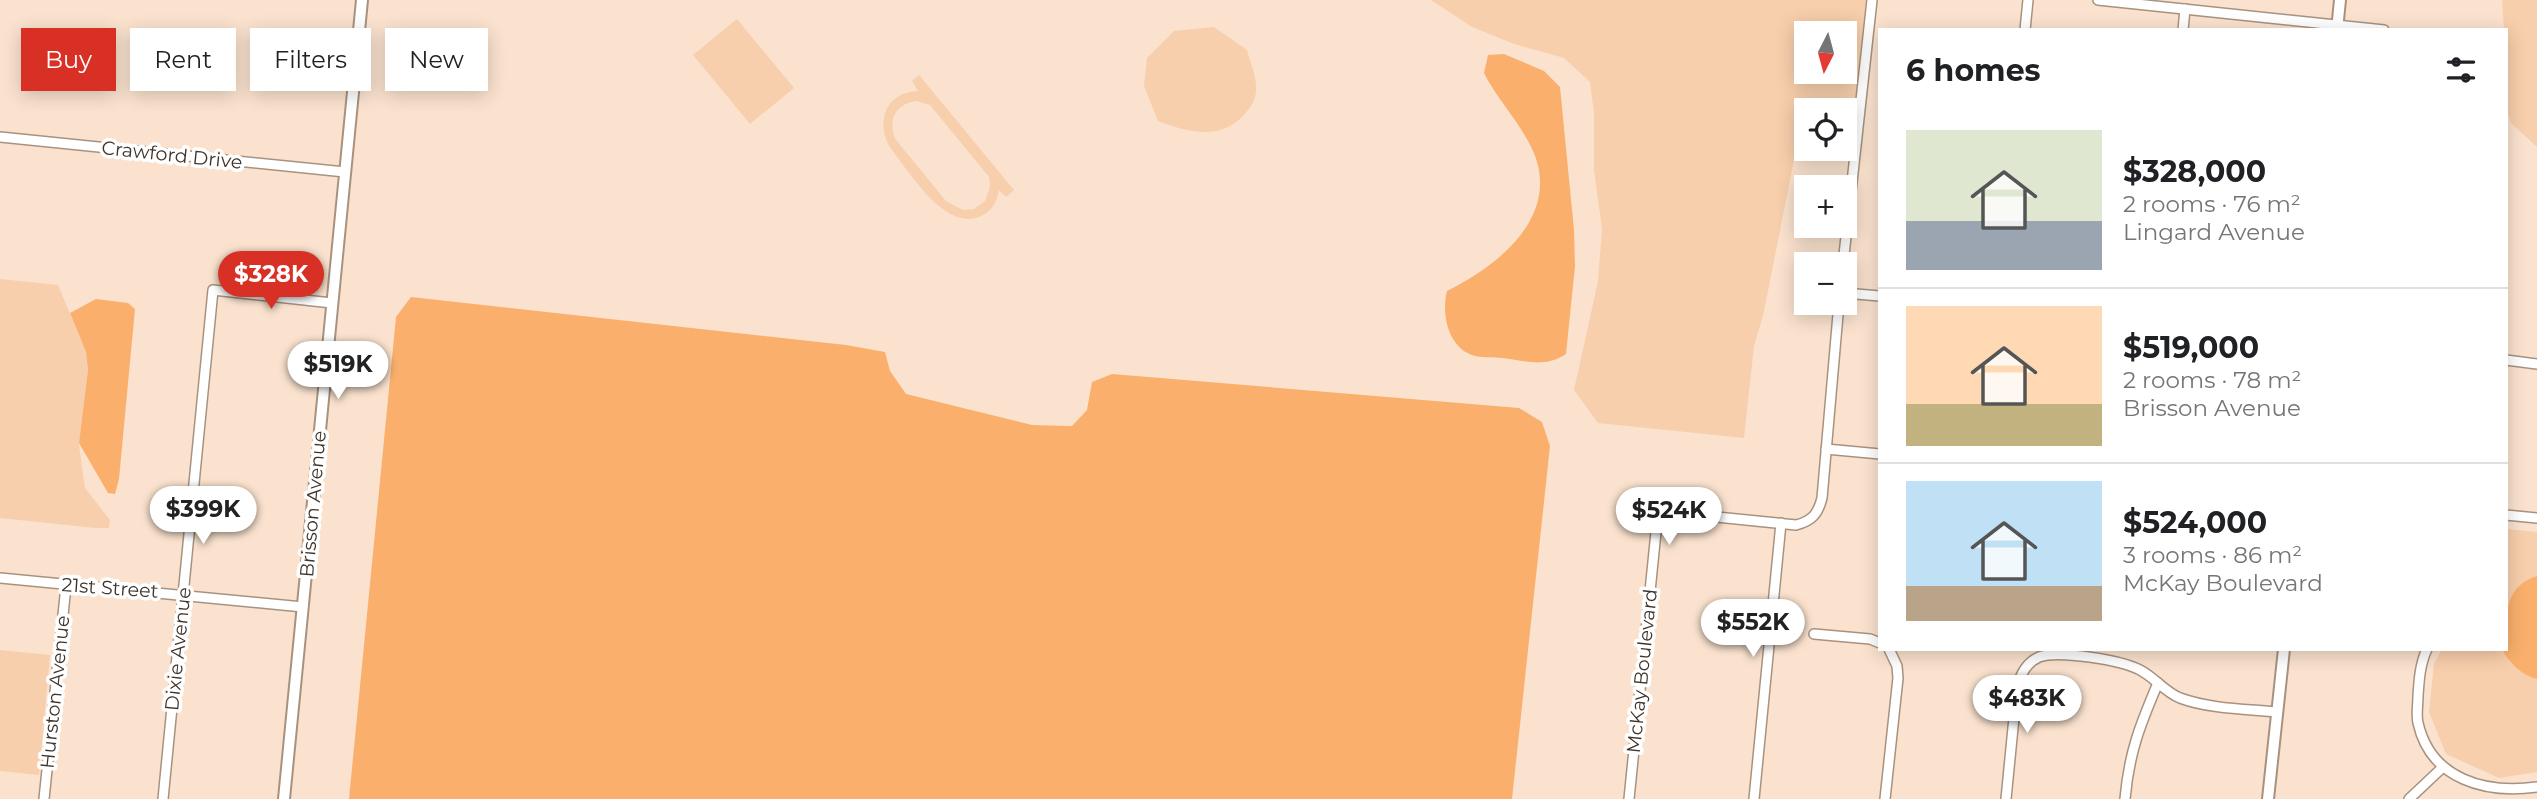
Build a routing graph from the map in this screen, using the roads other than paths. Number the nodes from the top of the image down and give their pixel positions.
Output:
1 (362, 0) edge
2 (1872, 0) edge
3 (2028, 0) edge
4 (2098, 0) edge
5 (2340, 0) edge
6 (2185, 9) junction
7 (2337, 27) edge
8 (2025, 28) edge
9 (2183, 28) edge
10 (0, 137) edge
11 (345, 172) junction
12 (1844, 252) edge
13 (1857, 294) edge
14 (1878, 296) edge
15 (332, 303) junction
16 (1838, 315) edge
17 (2508, 360) edge
18 (2537, 363) edge
19 (1826, 449) junction
20 (1878, 454) edge
21 (2508, 515) edge
22 (2537, 518) edge
23 (1781, 523) junction
24 (0, 578) edge
25 (65, 586) junction
26 (184, 594) junction
27 (303, 607) junction
28 (1814, 634) dead end
29 (1878, 642) edge
30 (1890, 651) edge
31 (2284, 651) edge
32 (2426, 651) edge
33 (2158, 683) junction
34 (2277, 712) junction
35 (2443, 767) junction
36 (2537, 786) edge
37 (2414, 797) edge
38 (44, 799) edge
39 (163, 799) edge
40 (284, 799) edge
41 (1629, 799) edge
42 (1754, 799) edge
43 (1885, 799) edge
44 (2006, 799) edge
45 (2125, 799) edge
46 (2269, 799) edge

1 - 11 street, Brisson Avenue
2 - 12 street
3 - 8 street
4 - 6 street
5 - 7 street
6 - 7 street
6 - 9 street
10 - 11 street, Crawford Drive
11 - 15 street, Brisson Avenue
13 - 14 street
15 - 26 street, Dixie Avenue
15 - 27 street, Brisson Avenue
16 - 19 street
17 - 18 street
19 - 20 street
19 - 23 street, McKay Boulevard
21 - 22 street
23 - 41 street, McKay Boulevard
23 - 42 street
24 - 25 street, 21st Street
25 - 26 street, 21st Street
25 - 38 street, Hurston Avenue
26 - 27 street, 21st Street
26 - 39 street, Dixie Avenue
27 - 40 street, Brisson Avenue
28 - 29 street
30 - 43 street
31 - 34 street
32 - 35 street
33 - 34 street
33 - 44 street
33 - 45 street
34 - 46 street
35 - 36 street
35 - 37 street

